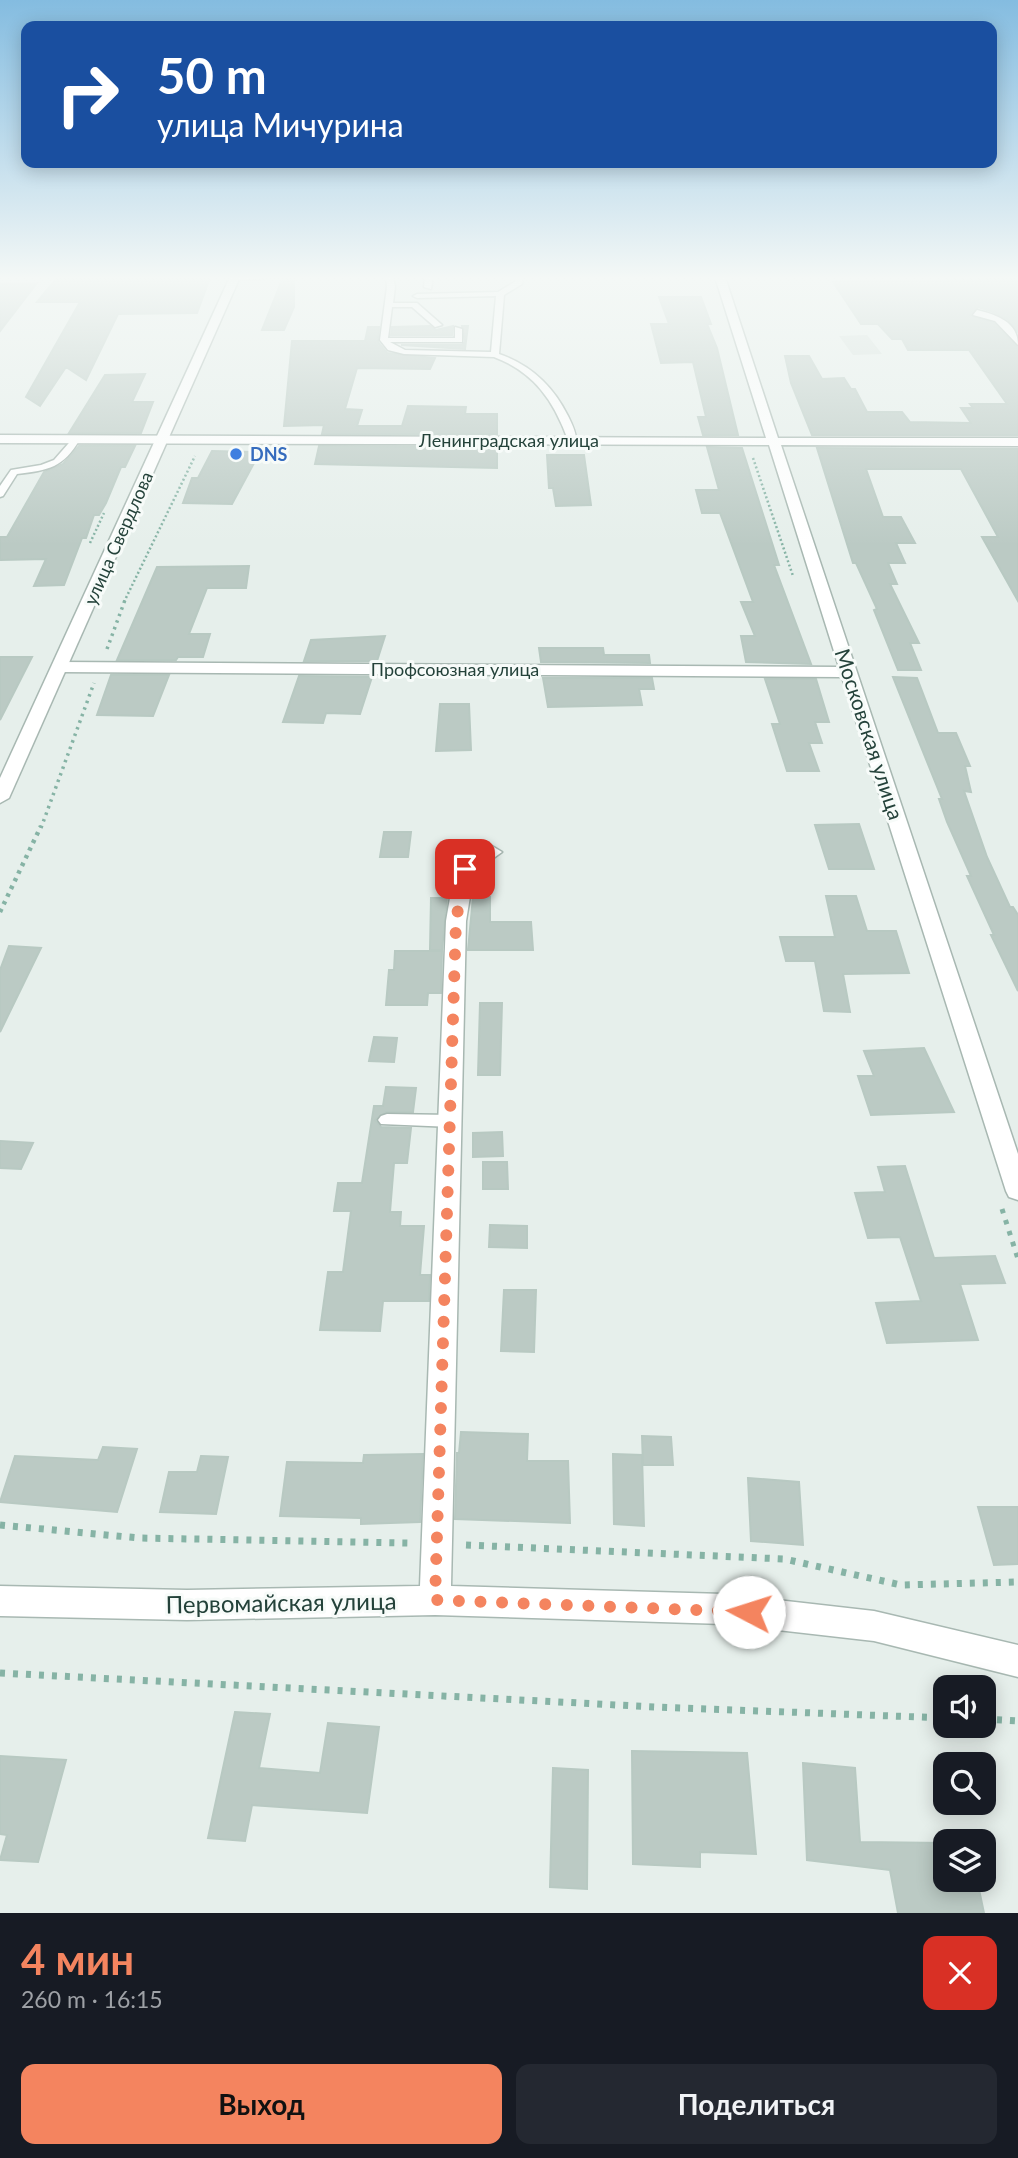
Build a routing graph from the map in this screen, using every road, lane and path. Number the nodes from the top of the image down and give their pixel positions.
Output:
1 (196, 366) edge
2 (519, 366) edge
3 (750, 366) edge
4 (0, 439) edge
5 (75, 439) junction
6 (163, 439) junction
7 (573, 440) junction
8 (775, 441) junction
9 (1018, 442) edge
10 (0, 494) edge
11 (60, 667) junction
12 (849, 671) junction
13 (0, 798) edge
14 (492, 852) dead end
15 (387, 1120) dead end
16 (452, 1121) junction
17 (1018, 1191) edge
18 (0, 1525) edge
19 (437, 1544) junction
20 (1018, 1582) edge
21 (435, 1600) junction
22 (0, 1601) edge
23 (1018, 1661) edge
24 (0, 1673) edge
25 (933, 1718) edge
26 (996, 1720) edge
27 (1018, 1721) edge

1 - 6 street, улица Свердлова
2 - 7 lane
3 - 8 street, Московская улица
4 - 5 street, Ленинградская улица
5 - 6 street, Ленинградская улица
5 - 10 lane
6 - 7 street, Ленинградская улица
6 - 11 street, улица Свердлова
7 - 8 street, Ленинградская улица
8 - 9 street, Ленинградская улица
8 - 12 street, Московская улица
11 - 12 street, Профсоюзная улица
11 - 13 street, улица Свердлова
12 - 17 street, Московская улица
14 - 16 street
15 - 16 lane
16 - 19 street
18 - 19 path
19 - 20 path
19 - 21 street
21 - 22 street, Первомайская улица
21 - 23 street, Первомайская улица
24 - 25 path
26 - 27 path

